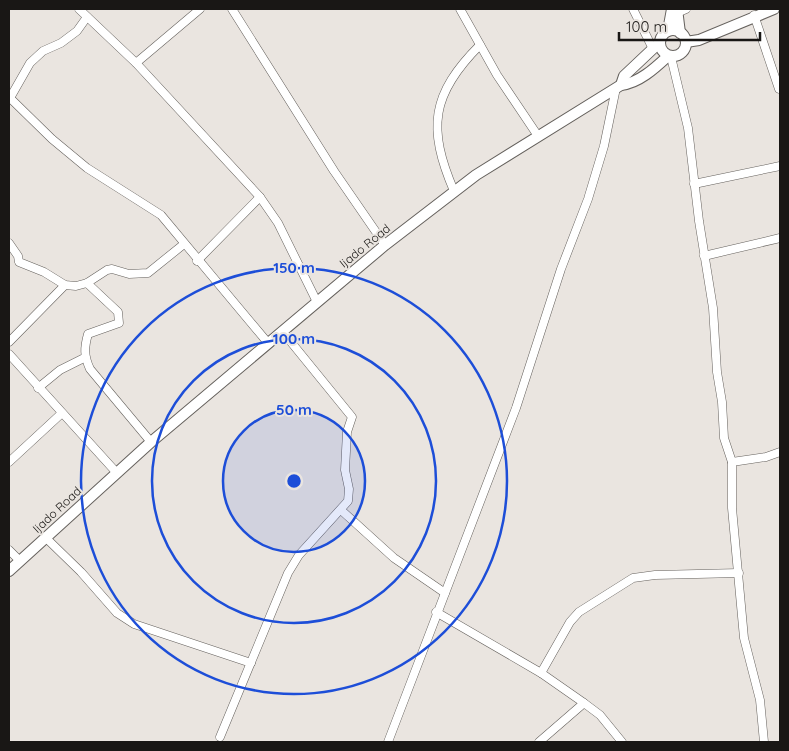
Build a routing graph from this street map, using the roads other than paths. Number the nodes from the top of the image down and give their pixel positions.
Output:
1 (79, 9) edge
2 (200, 9) edge
3 (232, 9) edge
4 (460, 9) edge
5 (633, 9) edge
6 (774, 9) edge
7 (678, 10) edge
8 (754, 16) junction
9 (87, 17) junction
10 (668, 31) junction
11 (680, 33) junction
12 (686, 42) junction
13 (480, 45) junction
14 (656, 46) junction
15 (669, 56) junction
16 (136, 63) junction
17 (619, 87) junction
18 (779, 89) dead end
19 (9, 98) edge
20 (538, 136) junction
21 (780, 166) edge
22 (694, 184) junction
23 (454, 191) junction
24 (260, 197) junction
25 (780, 238) edge
26 (9, 243) edge
27 (184, 244) junction
28 (385, 246) junction
29 (704, 256) junction
30 (197, 261) junction
31 (87, 283) junction
32 (65, 285) junction
33 (317, 302) junction
34 (282, 331) junction
35 (9, 342) edge
36 (268, 343) junction
37 (9, 354) edge
38 (84, 358) junction
39 (38, 388) junction
40 (62, 413) junction
41 (151, 442) junction
42 (780, 452) edge
43 (9, 462) edge
44 (732, 462) junction
45 (116, 472) junction
46 (341, 510) junction
47 (45, 538) junction
48 (9, 550) edge
49 (20, 561) junction
50 (9, 571) edge
51 (738, 573) junction
52 (445, 592) junction
53 (436, 612) junction
54 (251, 662) junction
55 (541, 673) junction
56 (584, 703) junction
57 (220, 737) dead end
58 (388, 742) edge
59 (539, 742) edge
60 (622, 742) edge
61 (764, 742) edge

1 - 9 street
2 - 16 street
3 - 28 street
4 - 13 street
5 - 14 street
6 - 8 street
7 - 10 street
7 - 11 street
8 - 12 street
8 - 18 street
9 - 16 street
9 - 19 street
10 - 11 street
10 - 14 street
11 - 12 street
12 - 15 street
13 - 20 street
13 - 23 street
14 - 15 street
14 - 17 street, Ijado Road
15 - 17 street, Ijado Road
15 - 22 street
16 - 24 street
17 - 20 street, Ijado Road
17 - 52 street
19 - 27 street
20 - 23 street, Ijado Road
21 - 22 street
22 - 29 street
23 - 28 street, Ijado Road
24 - 30 street
24 - 33 street
25 - 29 street
26 - 32 street
27 - 30 street
27 - 31 street
28 - 33 street, Ijado Road
29 - 44 street
30 - 36 street
31 - 32 street
31 - 38 street
32 - 35 street
33 - 34 street, Ijado Road
34 - 36 street, Ijado Road
34 - 46 street
36 - 41 street, Ijado Road
37 - 39 street
38 - 39 street
38 - 41 street
39 - 40 street
40 - 43 street
40 - 45 street
41 - 45 street, Ijado Road
42 - 44 street
44 - 51 street
45 - 47 street, Ijado Road
46 - 52 street
46 - 54 street
47 - 49 street, Ijado Road
47 - 54 street
48 - 49 street
49 - 50 street, Ijado Road
51 - 55 street
51 - 61 street
52 - 53 street
53 - 55 street
53 - 58 street
54 - 57 street
55 - 56 street
56 - 59 street
56 - 60 street

